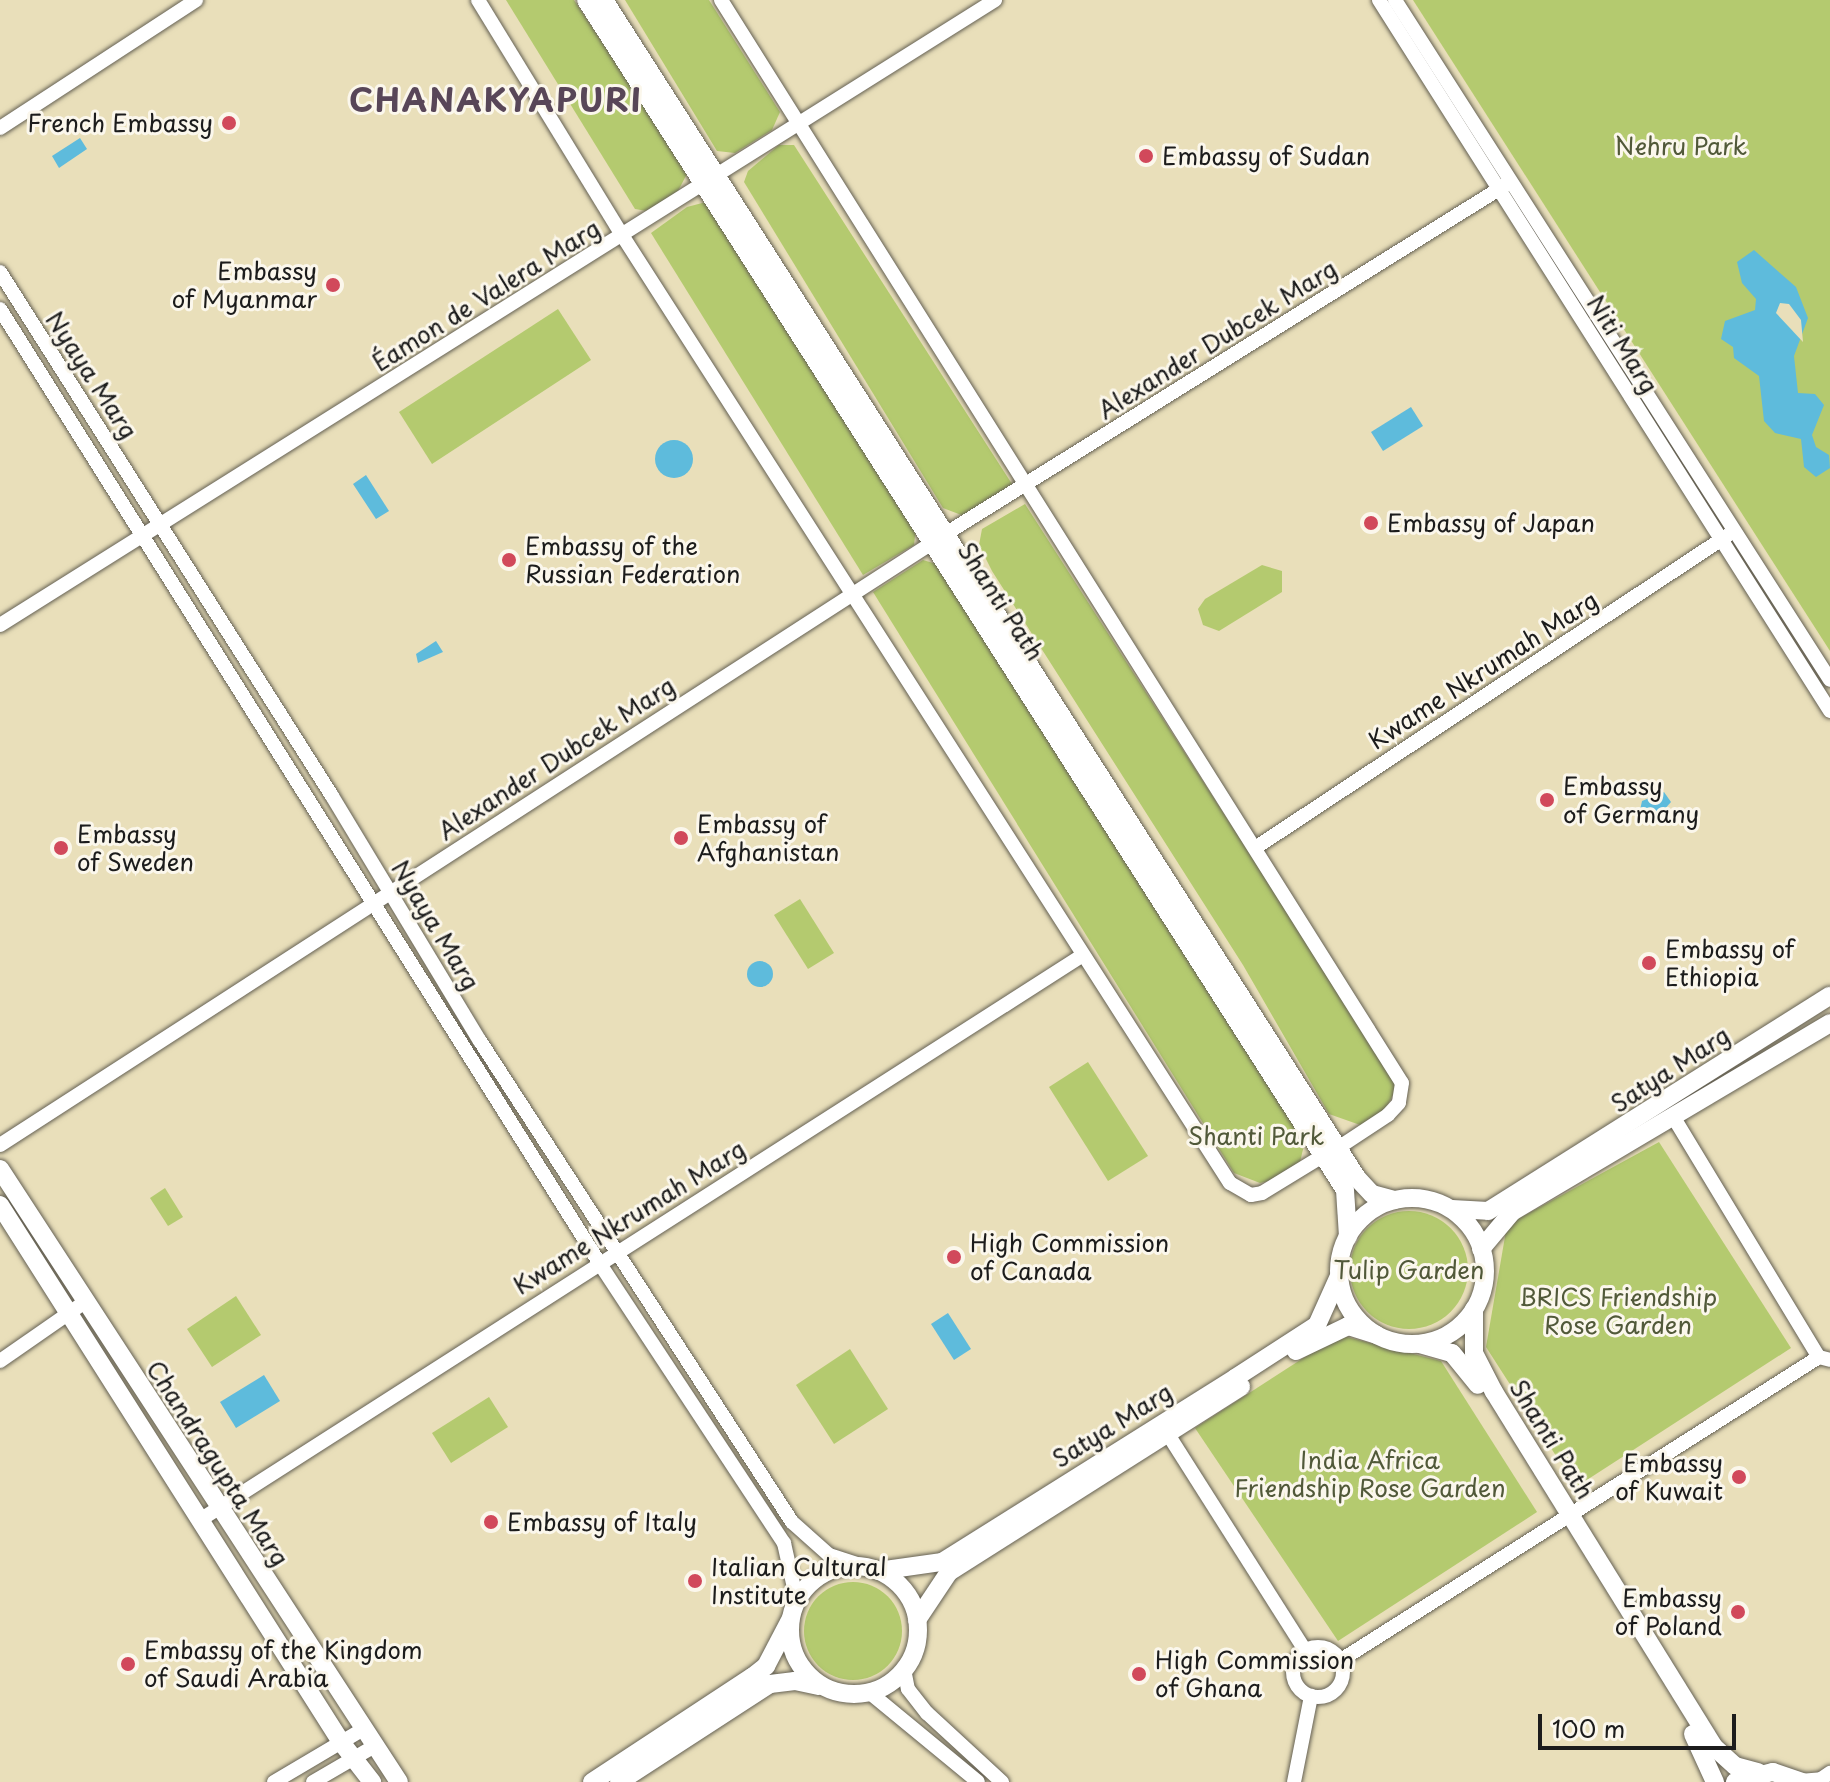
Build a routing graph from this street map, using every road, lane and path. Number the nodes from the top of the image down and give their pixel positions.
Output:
1 (196, 0) edge
2 (478, 0) edge
3 (586, 0) edge
4 (604, 0) edge
5 (721, 0) edge
6 (995, 0) edge
7 (1379, 0) edge
8 (1395, 0) edge
9 (798, 124) junction
10 (0, 128) edge
11 (709, 181) junction
12 (1504, 185) junction
13 (622, 235) junction
14 (0, 272) edge
15 (0, 309) edge
16 (1026, 485) junction
17 (163, 525) junction
18 (1736, 529) junction
19 (144, 536) junction
20 (941, 537) junction
21 (1723, 539) junction
22 (854, 593) junction
23 (0, 625) edge
24 (1830, 680) edge
25 (1830, 711) edge
26 (1255, 848) junction
27 (390, 890) junction
28 (374, 900) junction
29 (1083, 955) junction
30 (1830, 996) edge
31 (1830, 1023) edge
32 (1674, 1118) junction
33 (0, 1145) edge
34 (1330, 1152) junction
35 (0, 1169) edge
36 (1394, 1200) junction
37 (0, 1205) edge
38 (1449, 1208) junction
39 (1348, 1237) junction
40 (1481, 1249) junction
41 (618, 1251) junction
42 (598, 1261) junction
43 (1339, 1276) junction
44 (85, 1302) junction
45 (1474, 1309) junction
46 (67, 1314) junction
47 (1377, 1335) junction
48 (1420, 1344) junction
49 (1824, 1358) edge
50 (0, 1361) edge
51 (1169, 1436) junction
52 (221, 1509) junction
53 (1568, 1517) junction
54 (200, 1520) junction
55 (872, 1569) junction
56 (794, 1610) junction
57 (917, 1620) junction
58 (1305, 1650) junction
59 (1341, 1660) junction
60 (904, 1669) junction
61 (821, 1686) junction
62 (869, 1692) junction
63 (1311, 1696) junction
64 (362, 1730) junction
65 (341, 1742) junction
66 (373, 1747) junction
67 (353, 1759) junction
68 (1758, 1772) junction
69 (1830, 1773) edge
70 (1801, 1781) edge
71 (274, 1782) edge
72 (313, 1782) edge
73 (372, 1782) edge
74 (399, 1782) edge
75 (592, 1782) edge
76 (619, 1782) edge
77 (978, 1782) edge
78 (1002, 1782) edge
79 (1294, 1782) edge
80 (1715, 1782) edge
81 (1735, 1782) edge

1 - 10 street
2 - 13 street
3 - 11 main road, Shanti Path
4 - 11 main road, Shanti Path
5 - 9 street
6 - 9 street, Éamon de Valera Marg
7 - 12 street, Niti Marg
8 - 12 street, Niti Marg
9 - 11 street, Éamon de Valera Marg
9 - 16 street
11 - 13 street, Éamon de Valera Marg
11 - 20 main road, Shanti Path
12 - 16 street, Alexander Dubcek Marg
12 - 18 street, Niti Marg
12 - 21 street, Niti Marg
13 - 17 street, Éamon de Valera Marg
13 - 22 street
14 - 17 street, Nyaya Marg
15 - 19 street, Nyaya Marg
16 - 20 street, Alexander Dubcek Marg
16 - 26 street
17 - 19 street, Éamon de Valera Marg
17 - 27 street, Nyaya Marg
18 - 21 street, Kwame Nkrumah Marg
18 - 24 street, Niti Marg
19 - 23 street, Éamon de Valera Marg
19 - 28 street, Nyaya Marg
20 - 22 street, Alexander Dubcek Marg
20 - 34 main road, Shanti Path
21 - 25 street, Niti Marg
21 - 26 street, Kwame Nkrumah Marg
22 - 27 street, Alexander Dubcek Marg
22 - 29 street
26 - 34 street
27 - 28 street, Alexander Dubcek Marg
27 - 41 street, Nyaya Marg
28 - 33 street, Alexander Dubcek Marg
28 - 42 street, Nyaya Marg
29 - 34 street
29 - 41 street, Kwame Nkrumah Marg
30 - 38 main road, Satya Marg
31 - 32 main road, Satya Marg
32 - 40 main road, Satya Marg
32 - 49 street
34 - 36 main road, Shanti Path
34 - 39 main road, Shanti Path
35 - 44 main road, Chandragupta Marg
36 - 38 main road
36 - 39 main road
37 - 46 main road, Chandragupta Marg
38 - 40 main road
39 - 43 main road
40 - 45 main road
41 - 42 street, Kwame Nkrumah Marg
41 - 55 street, Nyaya Marg
42 - 52 street, Kwame Nkrumah Marg
42 - 56 street, Nyaya Marg
43 - 47 main road
43 - 55 main road, Satya Marg
44 - 46 street
44 - 52 main road, Chandragupta Marg
45 - 48 main road
45 - 53 main road, Shanti Path
46 - 50 street
46 - 54 main road, Chandragupta Marg
47 - 48 main road
47 - 51 main road, Satya Marg
48 - 53 main road, Shanti Path
49 - 53 street
51 - 57 main road, Satya Marg
51 - 58 street
52 - 54 street, Kwame Nkrumah Marg
52 - 64 main road, Chandragupta Marg
53 - 59 street
53 - 68 main road, Shanti Path
53 - 80 main road, Shanti Path
54 - 65 main road, Chandragupta Marg
55 - 56 main road
55 - 57 main road
56 - 61 main road
56 - 75 main road
57 - 60 main road
58 - 59 street
58 - 63 street
59 - 63 street
60 - 62 main road
60 - 78 street
61 - 62 main road
61 - 76 main road
62 - 77 street
63 - 79 street
64 - 65 street
64 - 66 main road, Chandragupta Marg
65 - 67 main road, Chandragupta Marg
65 - 71 street
66 - 67 street
66 - 74 main road, Chandragupta Marg
67 - 72 street
67 - 73 main road, Chandragupta Marg
68 - 70 main road, Shanti Path
68 - 81 main road
69 - 70 street

